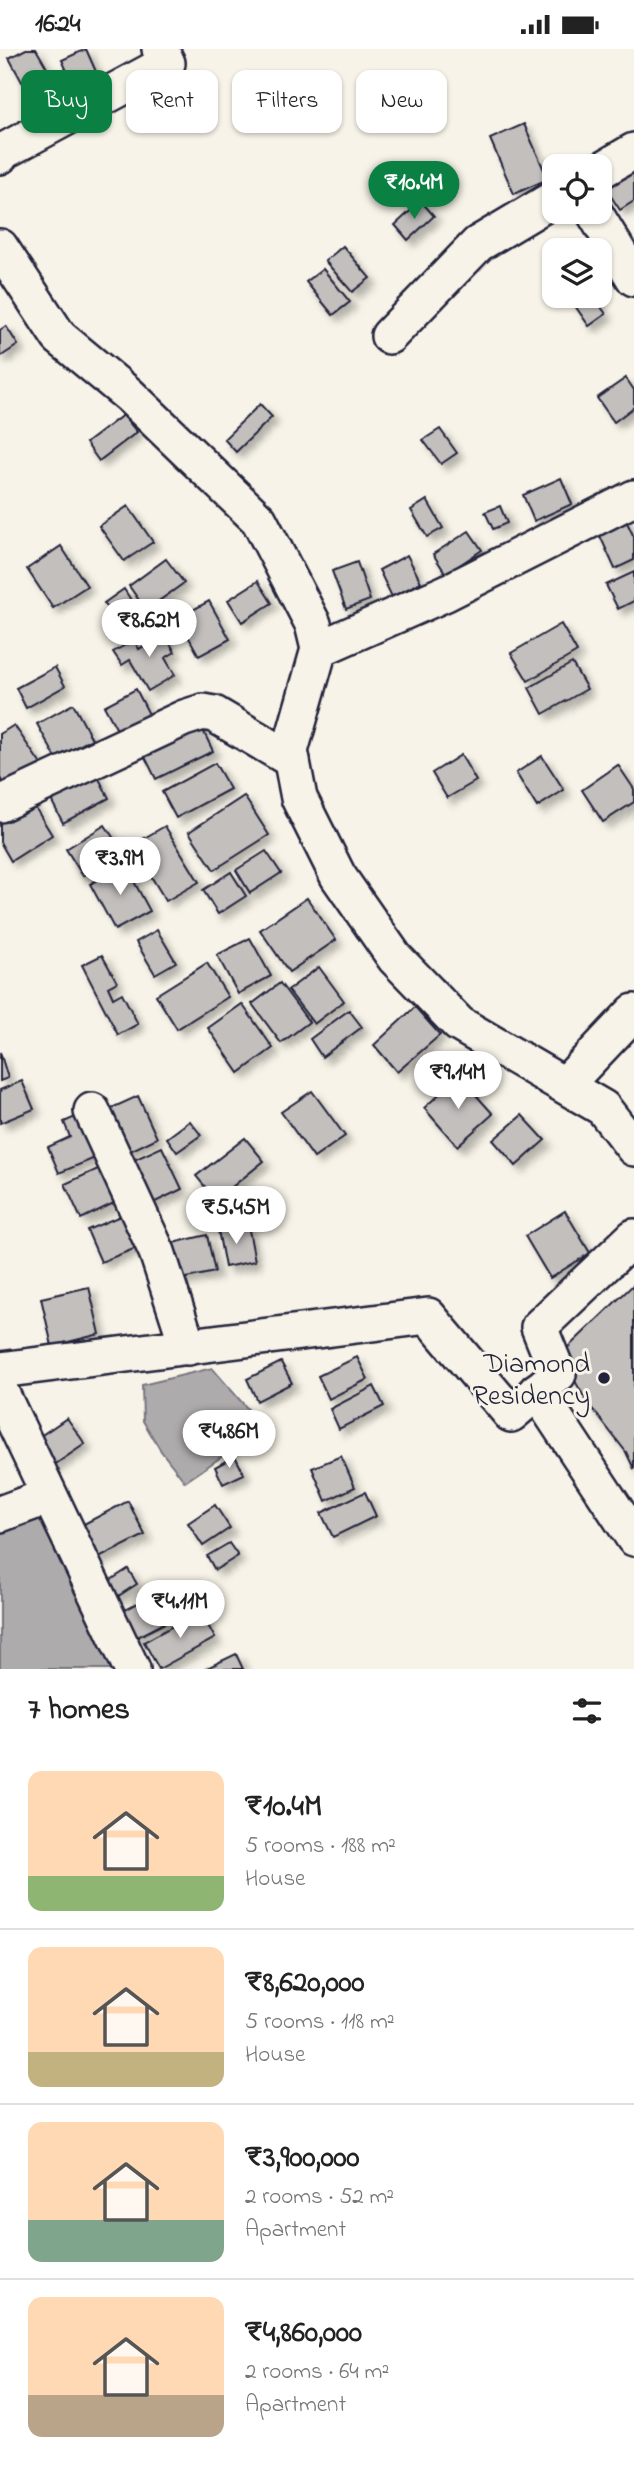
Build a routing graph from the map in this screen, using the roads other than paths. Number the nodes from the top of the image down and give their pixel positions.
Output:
1 (160, 49) edge
2 (634, 151) edge
3 (0, 156) edge
4 (612, 164) edge
5 (542, 206) edge
6 (601, 224) edge
7 (0, 247) edge
8 (634, 278) edge
9 (388, 336) dead end
10 (634, 498) edge
11 (319, 649) junction
12 (292, 759) junction
13 (0, 804) edge
14 (634, 1012) edge
15 (565, 1086) junction
16 (92, 1111) dead end
17 (634, 1148) edge
18 (634, 1237) edge
19 (188, 1347) junction
20 (0, 1370) edge
21 (0, 1391) edge
22 (537, 1391) junction
23 (49, 1496) junction
24 (0, 1514) edge
25 (634, 1538) edge
26 (132, 1669) edge

1 - 3 street
2 - 4 street
5 - 9 street
6 - 8 street
7 - 11 street
10 - 11 street
11 - 12 street
12 - 13 street
12 - 15 street
14 - 15 street
15 - 17 street
16 - 19 street
18 - 22 street
19 - 20 street
19 - 22 street
21 - 23 street
22 - 25 street
23 - 24 street
23 - 26 street

